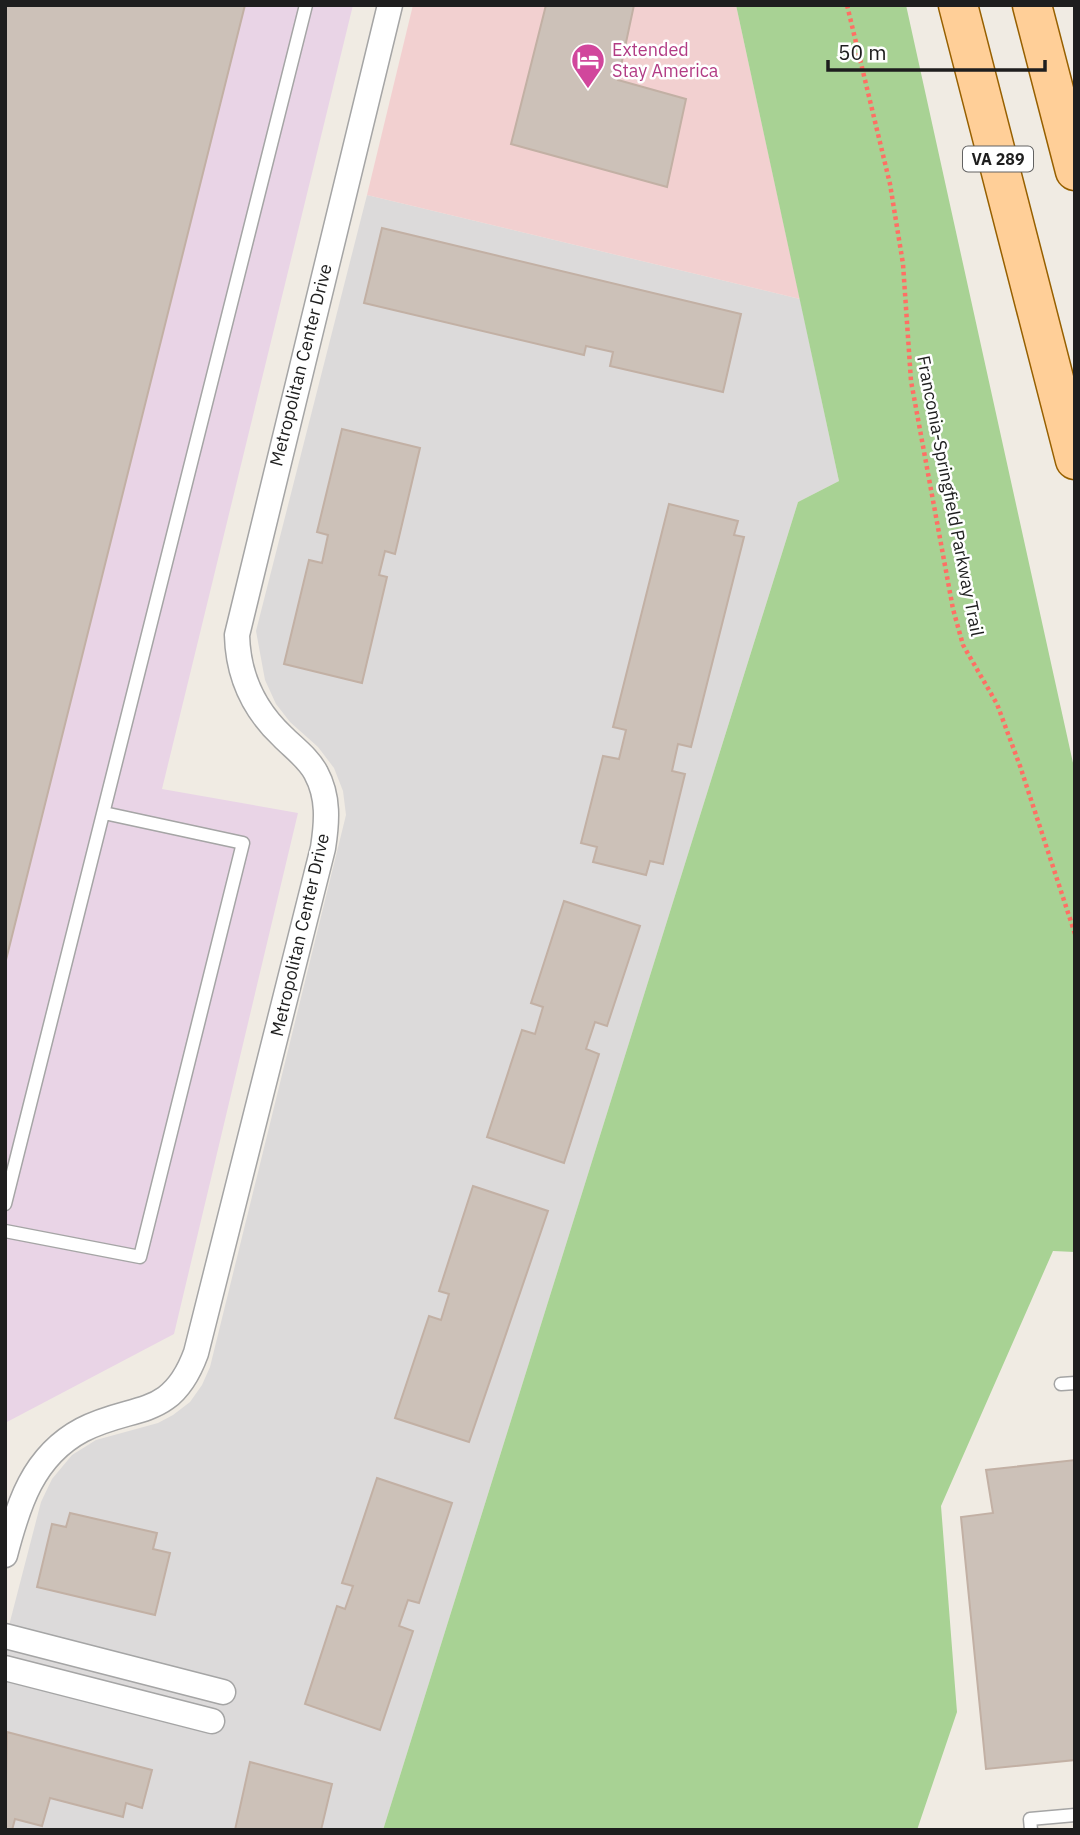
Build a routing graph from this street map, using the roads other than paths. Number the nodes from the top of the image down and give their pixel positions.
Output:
1 (306, 5) edge
2 (390, 5) edge
3 (958, 5) edge
4 (1032, 5) edge
5 (1075, 171) edge
6 (1075, 460) edge
7 (104, 813) junction
8 (5, 1204) edge
9 (5, 1231) edge
10 (1075, 1383) edge
11 (1061, 1384) dead end
12 (5, 1555) edge
13 (5, 1636) edge
14 (60, 1666) junction
15 (5, 1668) edge
16 (121, 1682) junction
17 (223, 1692) dead end
18 (212, 1721) dead end
19 (1075, 1815) edge
20 (1031, 1830) edge

1 - 7 lane
2 - 12 street, Metropolitan Center Drive
3 - 6 main road, VA 289
4 - 5 main road
7 - 8 lane
7 - 9 lane
10 - 11 lane
13 - 14 street
14 - 15 street
14 - 16 street
16 - 17 street
16 - 18 street
19 - 20 lane

